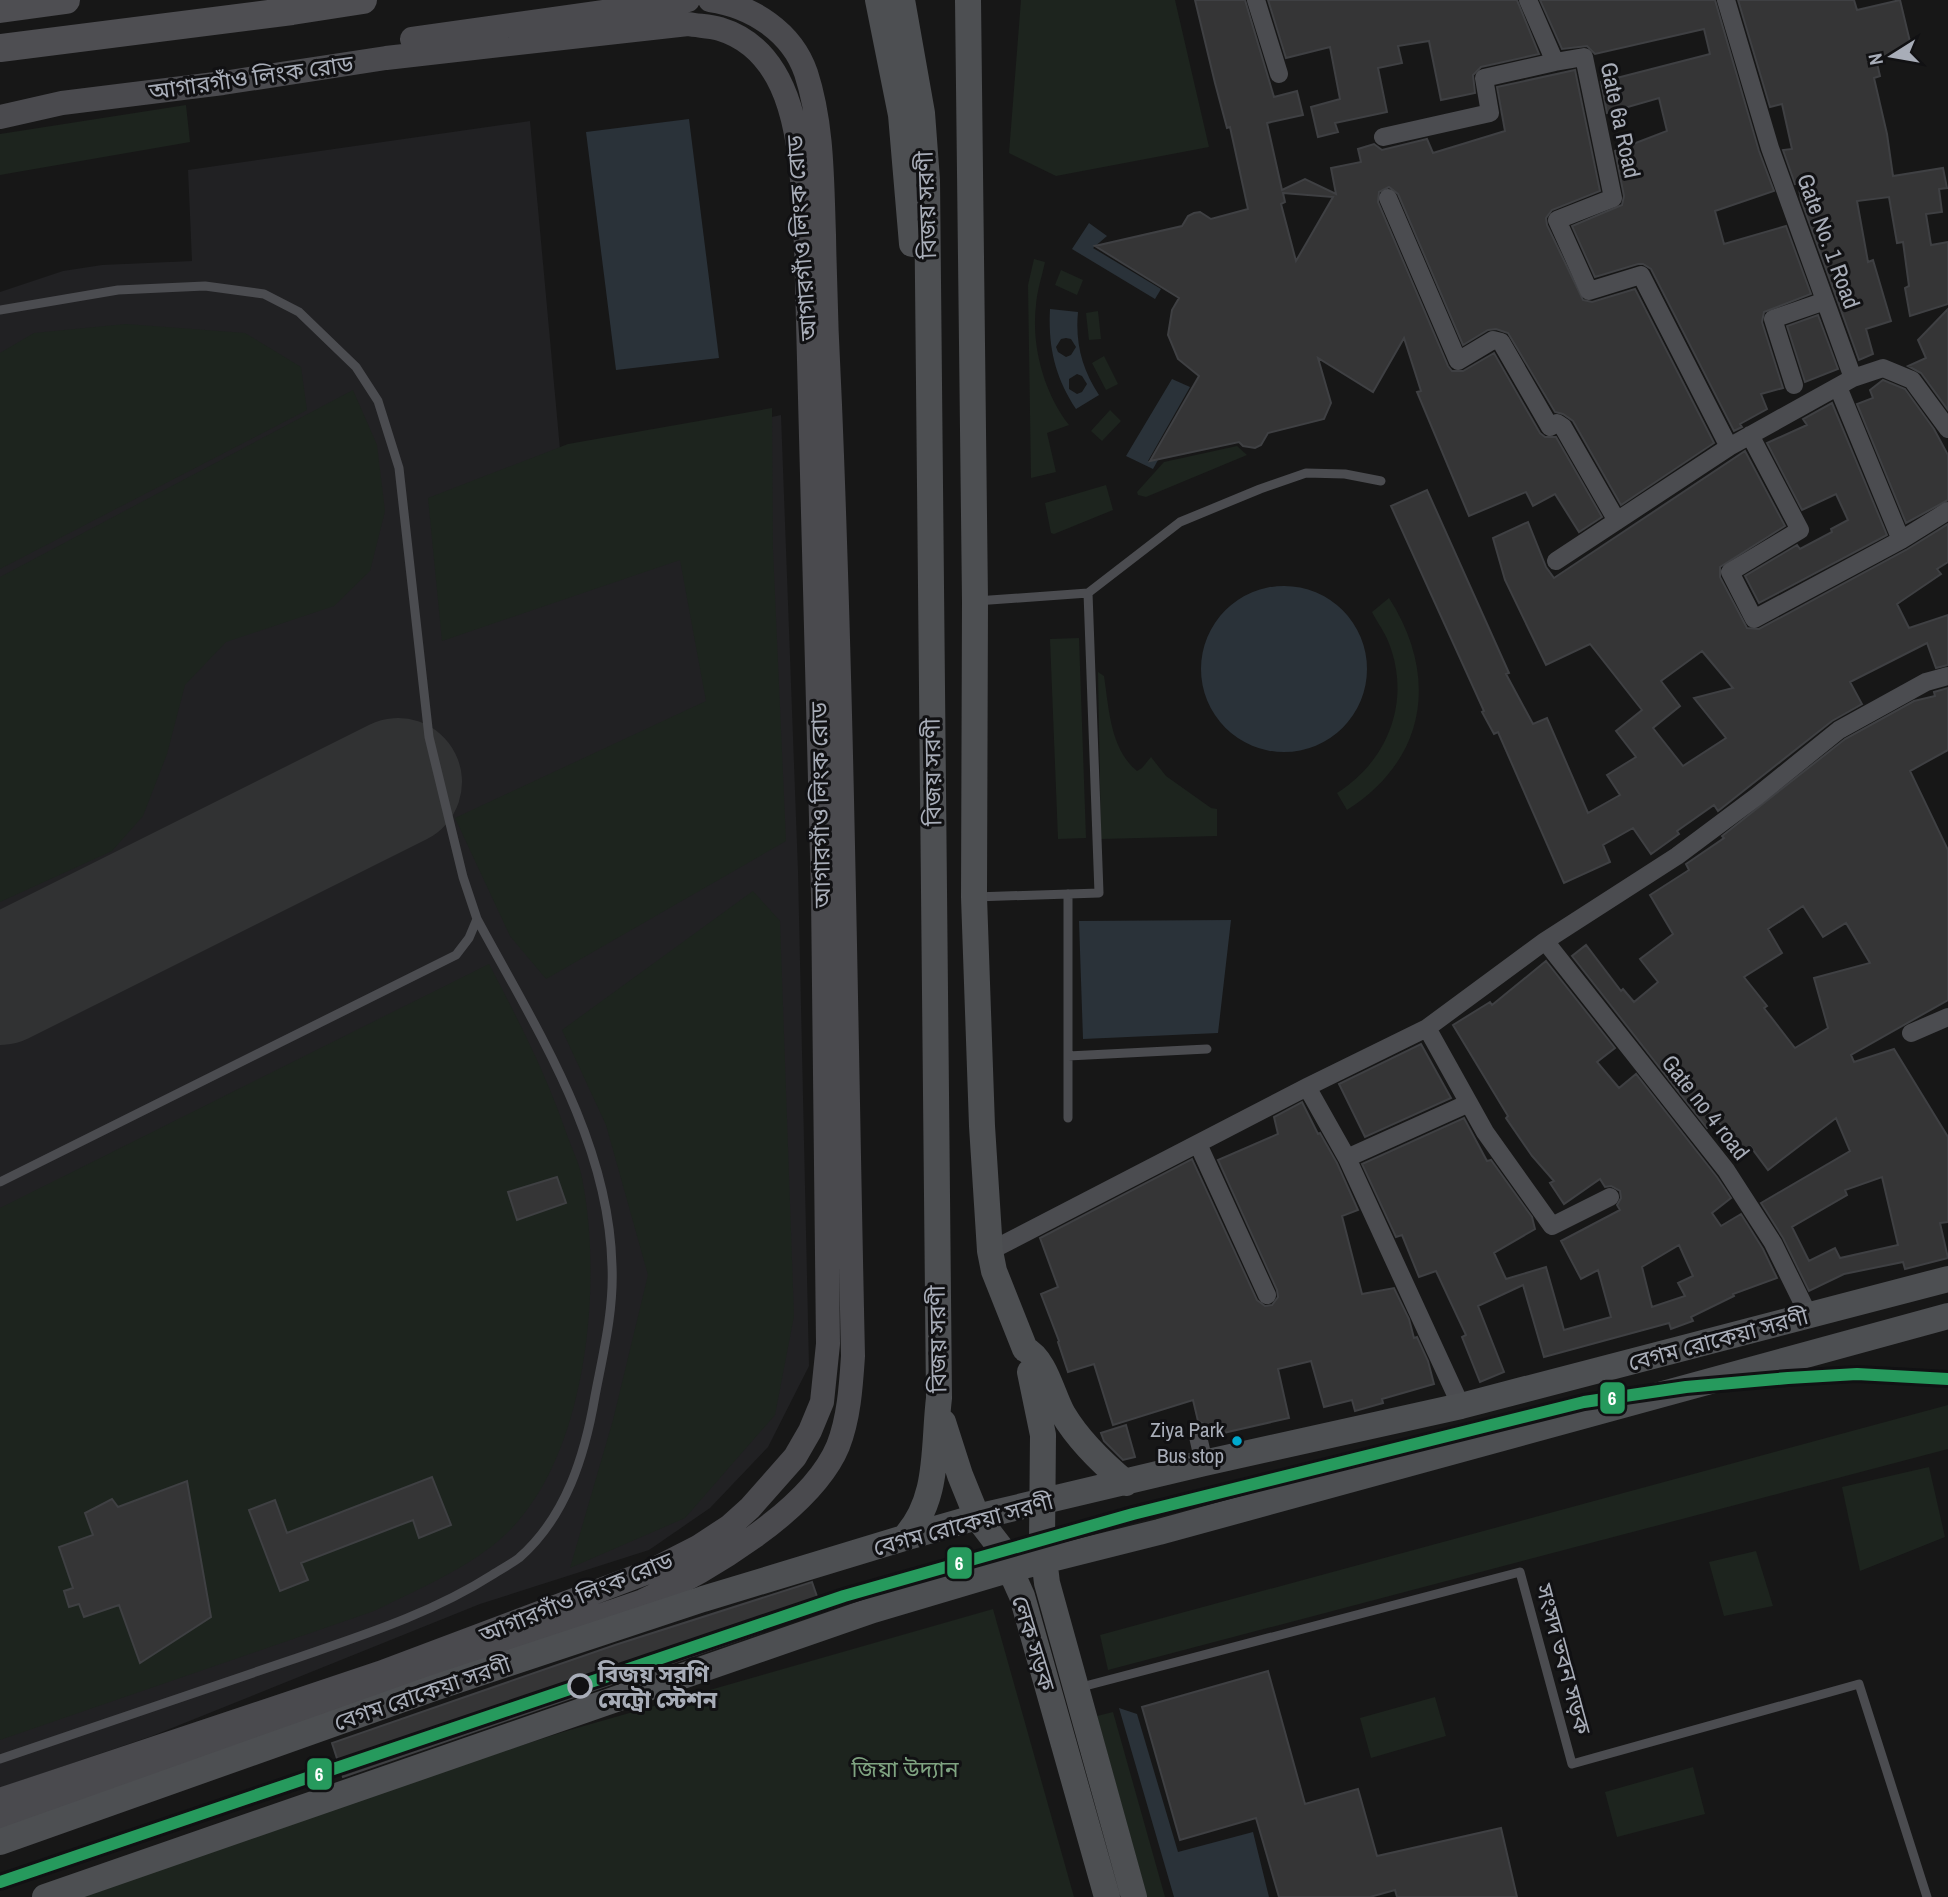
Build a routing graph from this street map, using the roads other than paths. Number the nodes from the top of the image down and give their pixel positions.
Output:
1 (66, 0) edge
2 (363, 0) edge
3 (688, 0) edge
4 (710, 0) edge
5 (878, 0) edge
6 (902, 0) edge
7 (968, 0) edge
8 (980, 0) edge
9 (1256, 0) edge
10 (1528, 0) edge
11 (1726, 0) edge
12 (0, 9) edge
13 (0, 48) edge
14 (1555, 62) junction
15 (969, 64) junction
16 (1279, 74) dead end
17 (0, 102) edge
18 (0, 117) edge
19 (1383, 137) dead end
20 (1388, 198) dead end
21 (927, 285) junction
22 (1825, 302) junction
23 (0, 310) edge
24 (1845, 382) junction
25 (1794, 384) dead end
26 (1948, 429) edge
27 (1750, 435) junction
28 (1729, 447) junction
29 (1381, 481) dead end
30 (1948, 511) edge
31 (1617, 521) junction
32 (1901, 540) junction
33 (1556, 561) dead end
34 (1087, 593) junction
35 (975, 601) junction
36 (1948, 676) edge
37 (1068, 894) junction
38 (974, 897) junction
39 (477, 919) junction
40 (1545, 941) junction
41 (1948, 1017) edge
42 (1427, 1028) junction
43 (1911, 1033) dead end
44 (1207, 1049) dead end
45 (1068, 1056) junction
46 (1307, 1087) junction
47 (1469, 1103) junction
48 (1068, 1118) dead end
49 (1198, 1144) junction
50 (1347, 1158) junction
51 (0, 1182) edge
52 (1611, 1197) dead end
53 (990, 1251) junction
54 (1948, 1279) edge
55 (1267, 1295) dead end
56 (1810, 1315) junction
57 (1948, 1316) edge
58 (1025, 1349) junction
59 (939, 1398) junction
60 (1461, 1406) junction
61 (1197, 1432) dead end
62 (795, 1457) junction
63 (1204, 1463) junction
64 (815, 1479) junction
65 (1126, 1483) junction
66 (1044, 1502) junction
67 (976, 1517) junction
68 (904, 1538) junction
69 (1044, 1560) junction
70 (1011, 1569) junction
71 (1089, 1685) dead end
72 (0, 1759) edge
73 (0, 1800) edge
74 (0, 1822) edge
75 (0, 1842) edge
76 (45, 1897) edge
77 (1107, 1897) edge
78 (1134, 1897) edge
79 (1927, 1897) edge

1 - 12 highway
2 - 13 highway
3 - 17 main road, আগারগাঁও লিংক রোড
4 - 64 main road, আগারগাঁও লিংক রোড
5 - 21 main road
6 - 21 main road, বিজয় সরণী
7 - 15 main road, বিজয় সরণী
8 - 15 main road
9 - 16 street
10 - 14 street
11 - 22 street, Gate No. 1 Road
14 - 19 street
14 - 28 street, Gate 6a Road
15 - 35 main road, বিজয় সরণী
18 - 62 main road, আগারগাঁও লিংক রোড
20 - 31 street
21 - 59 main road, বিজয় সরণী
22 - 24 street, Gate No. 1 Road
22 - 25 street
23 - 39 lane
24 - 26 street
24 - 27 street
24 - 32 street, Gate No. 1 Road
27 - 28 street
27 - 32 street
28 - 31 street
29 - 34 lane
30 - 32 street
31 - 33 street
34 - 35 lane
34 - 37 lane
35 - 38 main road, বিজয় সরণী
36 - 40 street
37 - 38 lane
37 - 45 lane
38 - 53 main road, বিজয় সরণী
39 - 51 lane
39 - 72 lane
40 - 42 street
40 - 56 street, Gate no 4 road
41 - 43 street
42 - 46 street
42 - 47 street
44 - 45 lane
45 - 48 lane
46 - 49 street
46 - 50 street
47 - 50 street
47 - 52 street
49 - 53 street
49 - 55 street
50 - 60 street
53 - 58 main road, বিজয় সরণী
54 - 56 main road, বেগম রোকেয়া সরণী
56 - 60 main road, বেগম রোকেয়া সরণী
57 - 69 main road, বেগম রোকেয়া সরণী
58 - 65 main road, বিজয় সরণী
58 - 66 main road
59 - 67 main road, লেক সড়ক
59 - 68 main road, বিজয় সরণী
60 - 63 main road, বেগম রোকেয়া সরণী
61 - 63 street
62 - 64 main road
62 - 73 main road, আগারগাঁও লিংক রোড
63 - 65 main road, বেগম রোকেয়া সরণী
64 - 74 main road, আগারগাঁও লিংক রোড
65 - 66 main road, বেগম রোকেয়া সরণী
66 - 67 main road, বেগম রোকেয়া সরণী
66 - 69 main road
67 - 68 main road, বেগম রোকেয়া সরণী
67 - 70 main road, লেক সড়ক
68 - 75 main road, বেগম রোকেয়া সরণী
69 - 70 main road, বেগম রোকেয়া সরণী
69 - 78 main road
70 - 76 main road, বেগম রোকেয়া সরণী
70 - 77 main road, লেক সড়ক
71 - 79 lane, সংসদ ভবন সড়ক

